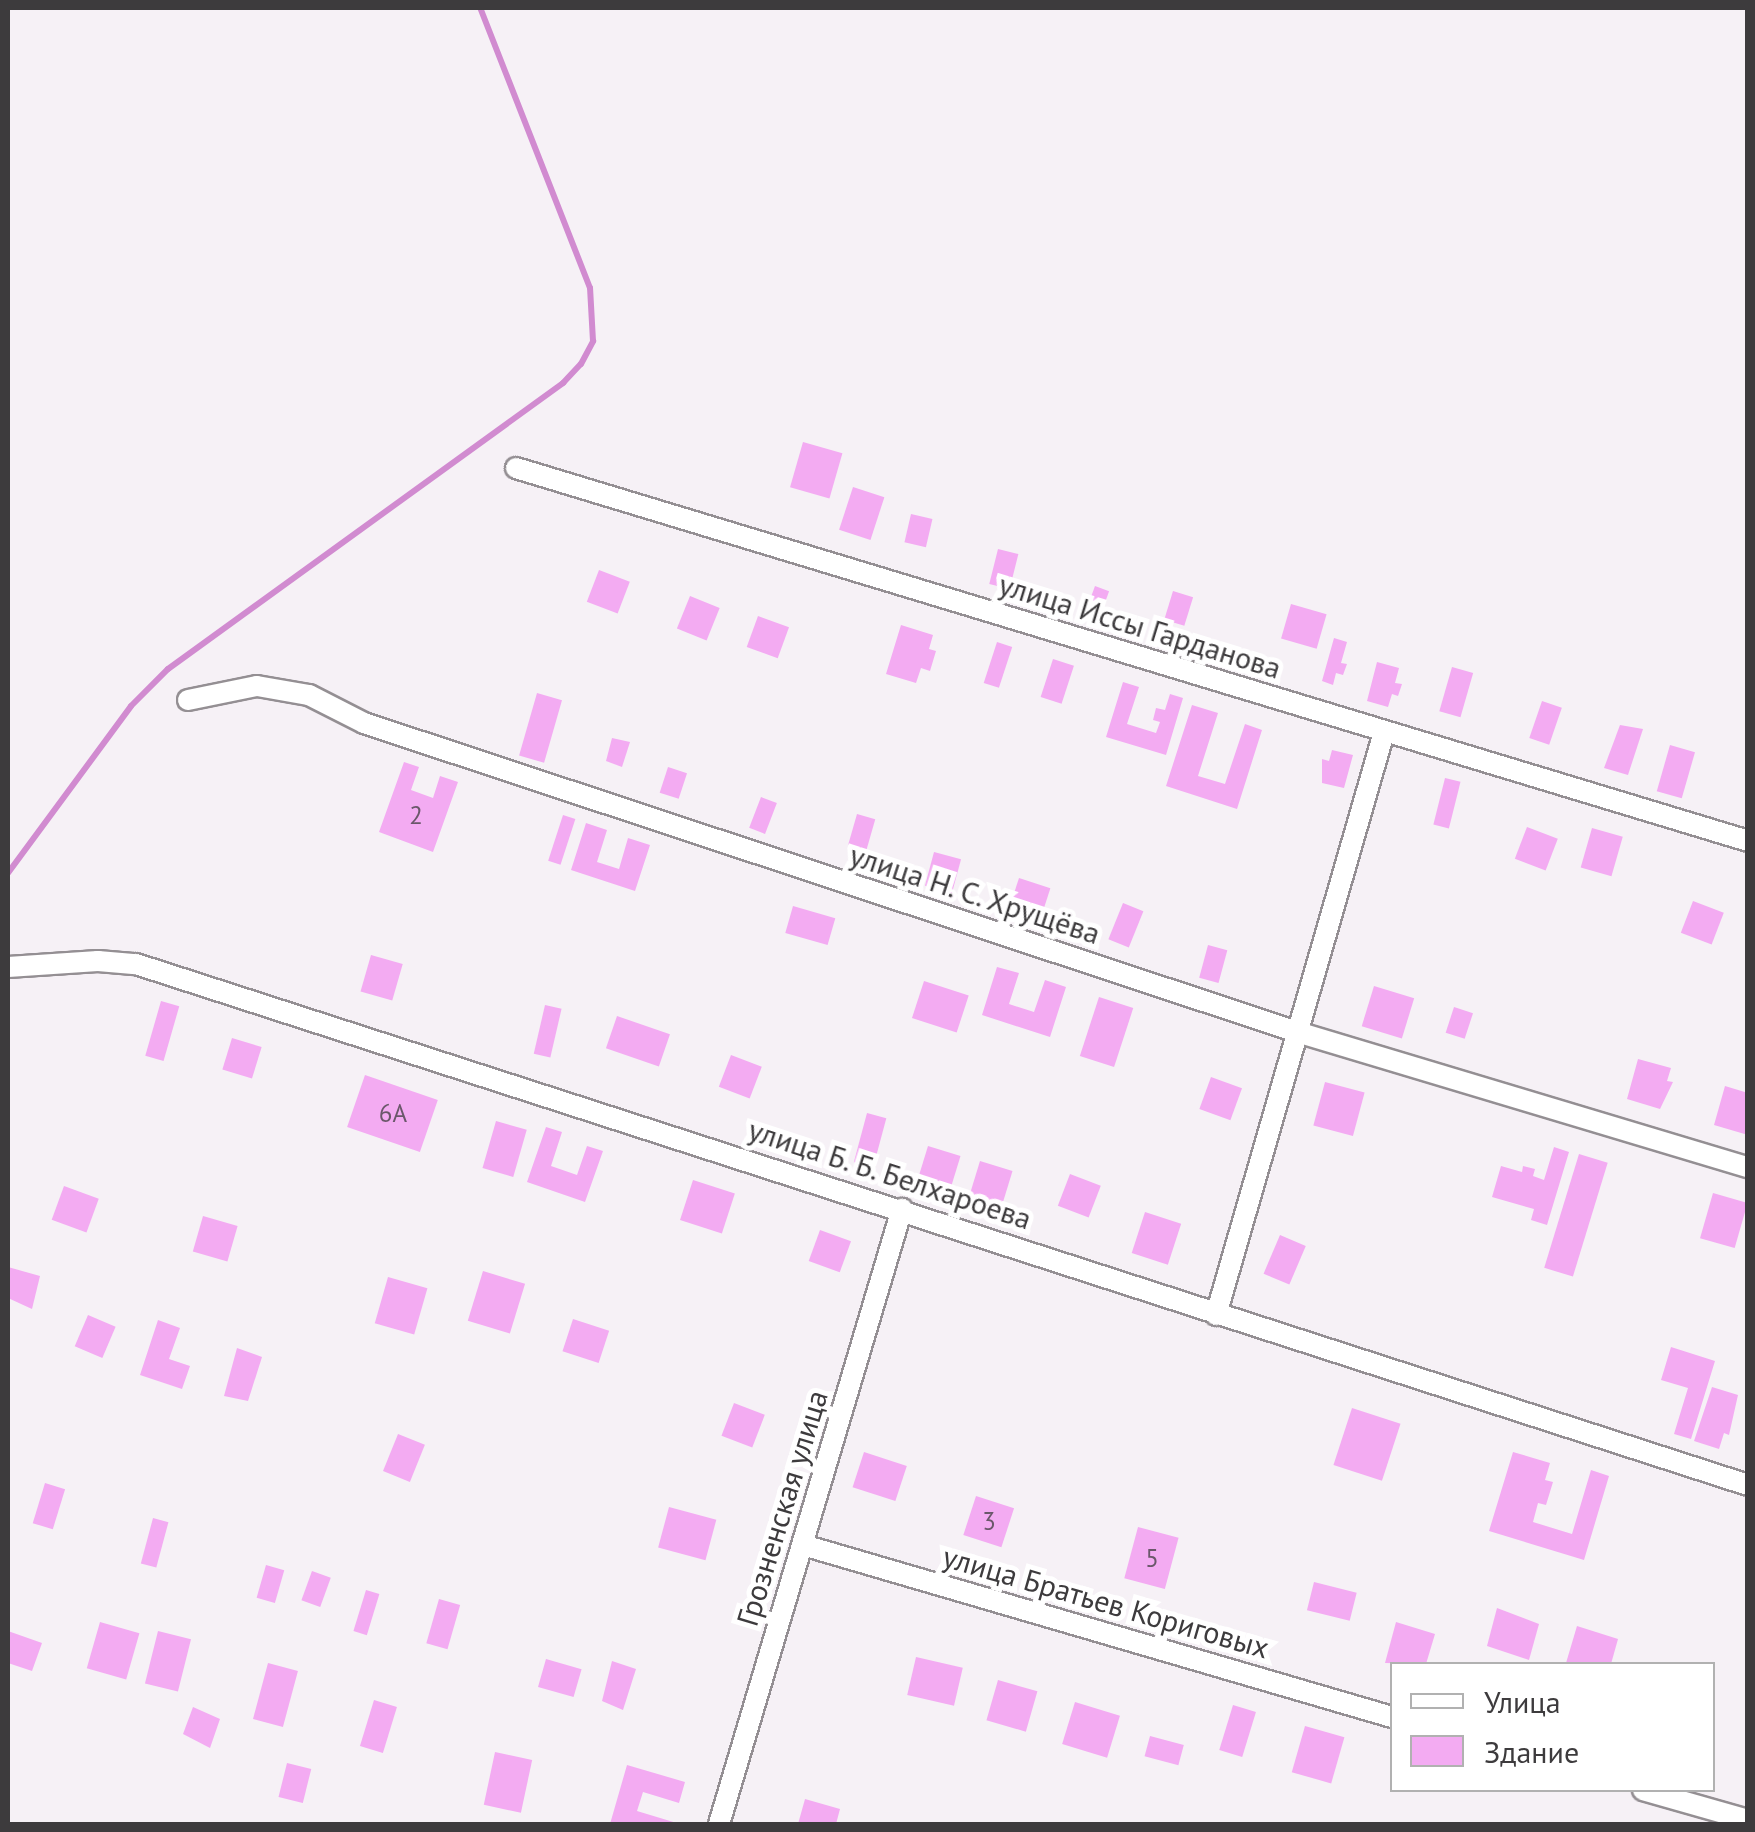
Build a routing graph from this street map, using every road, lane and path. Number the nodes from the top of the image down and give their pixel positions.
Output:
1 (516, 468) dead end
2 (188, 700) dead end
3 (1384, 732) junction
4 (1748, 841) edge
5 (8, 967) edge
6 (1297, 1032) junction
7 (1748, 1167) edge
8 (902, 1209) junction
9 (1216, 1315) junction
10 (1748, 1485) edge
11 (804, 1545) junction
12 (1390, 1715) edge
13 (1650, 1792) edge
14 (1748, 1820) edge
15 (719, 1824) edge

1 - 3 street, улица Иссы Гарданова
2 - 6 street, улица Н. С. Хрущёва
3 - 4 street, улица Иссы Гарданова
3 - 6 street
5 - 8 street, улица Б. Б. Белхароева
6 - 7 street, улица Н. С. Хрущёва
6 - 9 street
8 - 9 street, улица Б. Б. Белхароева
8 - 11 street, Грозненская улица
9 - 10 street, улица Б. Б. Белхароева
11 - 12 street, улица Братьев Кориговых
11 - 15 street, Грозненская улица
13 - 14 street

